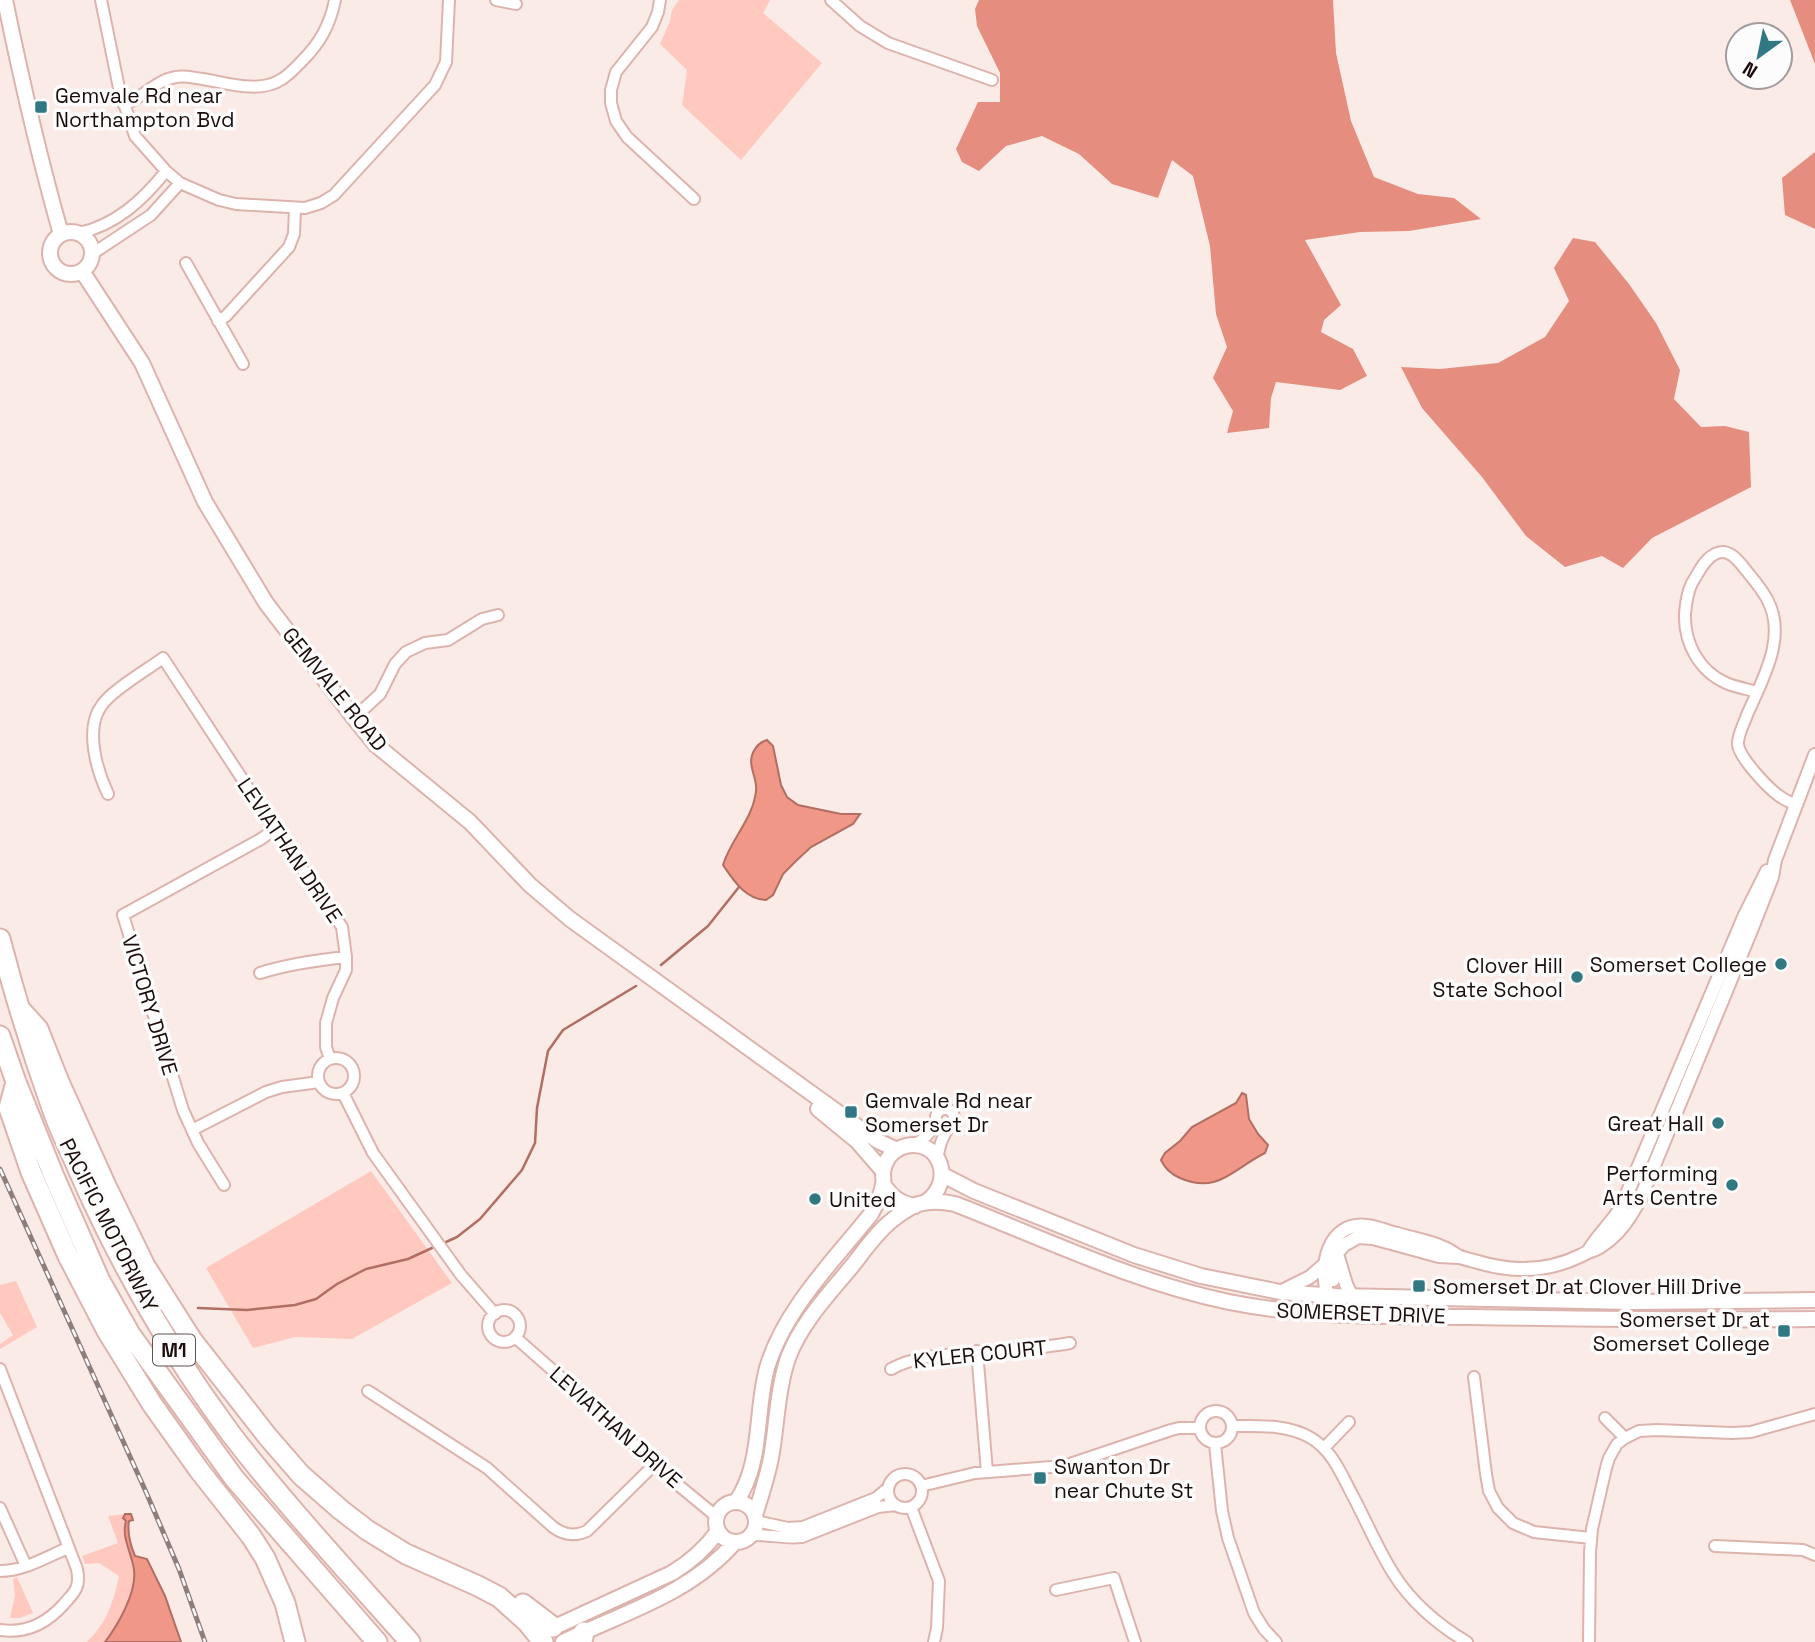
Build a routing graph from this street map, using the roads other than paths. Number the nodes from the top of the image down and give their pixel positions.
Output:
1 (5, 0) edge
2 (101, 0) edge
3 (335, 0) edge
4 (449, 0) edge
5 (496, 0) edge
6 (660, 0) edge
7 (831, 0) edge
8 (516, 4) dead end
9 (992, 80) dead end
10 (124, 105) junction
11 (166, 171) junction
12 (180, 183) junction
13 (694, 199) dead end
14 (295, 208) junction
15 (79, 233) junction
16 (61, 234) junction
17 (92, 254) junction
18 (186, 263) dead end
19 (82, 271) junction
20 (218, 321) junction
21 (243, 364) dead end
22 (498, 615) dead end
23 (1756, 692) junction
24 (354, 718) junction
25 (1815, 755) edge
26 (108, 794) dead end
27 (1796, 805) junction
28 (275, 829) junction
29 (0, 939) edge
30 (346, 957) junction
31 (260, 973) dead end
32 (19, 1008) junction
33 (0, 1036) edge
34 (330, 1059) junction
35 (768, 1063) junction
36 (16, 1082) junction
37 (319, 1082) junction
38 (343, 1093) junction
39 (936, 1119) junction
40 (950, 1126) junction
41 (191, 1130) junction
42 (914, 1145) junction
43 (897, 1150) junction
44 (937, 1158) junction
45 (943, 1175) junction
46 (883, 1177) junction
47 (224, 1185) dead end
48 (920, 1204) junction
49 (1337, 1253) junction
50 (1460, 1257) junction
51 (1326, 1263) junction
52 (1280, 1292) junction
53 (1328, 1296) junction
54 (1352, 1297) junction
55 (1815, 1300) edge
56 (495, 1314) junction
57 (1328, 1314) junction
58 (1815, 1319) edge
59 (515, 1337) junction
60 (1070, 1343) dead end
61 (977, 1351) junction
62 (0, 1369) edge
63 (891, 1369) dead end
64 (1474, 1377) dead end
65 (4, 1390) edge
66 (368, 1391) dead end
67 (1815, 1414) edge
68 (1605, 1418) dead end
69 (1349, 1422) dead end
70 (1233, 1426) junction
71 (1200, 1428) junction
72 (1625, 1438) junction
73 (1215, 1444) junction
74 (1324, 1448) junction
75 (654, 1465) junction
76 (987, 1472) junction
77 (921, 1486) junction
78 (888, 1488) junction
79 (736, 1502) junction
80 (896, 1505) junction
81 (911, 1507) junction
82 (0, 1508) edge
83 (718, 1524) junction
84 (754, 1524) junction
85 (1591, 1538) junction
86 (735, 1542) junction
87 (1715, 1546) dead end
88 (68, 1548) junction
89 (1815, 1555) edge
90 (26, 1566) junction
91 (0, 1571) edge
92 (1056, 1590) dead end
93 (0, 1630) edge
94 (550, 1637) edge
95 (583, 1637) edge
96 (295, 1642) edge
97 (377, 1642) edge
98 (410, 1642) edge
99 (934, 1642) edge
100 (1135, 1642) edge
101 (1276, 1642) edge
102 (1467, 1642) edge
103 (1589, 1642) edge

1 - 16 main road
2 - 10 street
3 - 10 street
4 - 14 street
5 - 8 street
6 - 13 street
7 - 9 street
10 - 11 street
11 - 12 street
11 - 15 street
12 - 14 street
12 - 17 street
14 - 20 street
15 - 16 main road
15 - 17 main road
16 - 19 main road
17 - 19 main road
18 - 20 street
19 - 24 main road, GEMVALE ROAD
20 - 21 street
22 - 24 street
23 - 23 street
23 - 27 street
24 - 35 main road, GEMVALE ROAD
25 - 27 street
26 - 28 street, LEVIATHAN DRIVE
27 - 50 street
28 - 30 street, LEVIATHAN DRIVE
28 - 41 street, VICTORY DRIVE
29 - 32 highway, PACIFIC MOTORWAY / M1
30 - 31 street
30 - 34 street, LEVIATHAN DRIVE
32 - 94 highway
32 - 98 highway, PACIFIC MOTORWAY / M1
33 - 36 highway, PACIFIC MOTORWAY / M1
34 - 37 street
34 - 38 street
35 - 43 main road, GEMVALE ROAD
35 - 46 main road, GEMVALE ROAD
36 - 96 highway
36 - 97 highway, PACIFIC MOTORWAY / M1
37 - 38 street
37 - 41 street
38 - 56 street, LEVIATHAN DRIVE
39 - 40 street
39 - 40 street
39 - 42 street
40 - 44 street
41 - 47 street
42 - 43 main road
42 - 44 main road
43 - 46 main road
44 - 45 main road
45 - 48 main road
45 - 52 main road, SOMERSET DRIVE
46 - 48 main road, SOMERSET DRIVE
46 - 79 main road
48 - 57 main road, SOMERSET DRIVE
48 - 84 main road
49 - 50 street
49 - 53 street
49 - 54 street
50 - 51 street
51 - 52 street
51 - 53 street
52 - 53 main road, SOMERSET DRIVE
53 - 54 main road, SOMERSET DRIVE
53 - 57 street
54 - 55 main road, SOMERSET DRIVE
56 - 59 street, LEVIATHAN DRIVE
56 - 59 street, LEVIATHAN DRIVE
57 - 58 main road, SOMERSET DRIVE
59 - 75 street, LEVIATHAN DRIVE
60 - 61 street, KYLER COURT
61 - 63 street, KYLER COURT
61 - 76 street
62 - 65 street
64 - 85 street
65 - 88 street
66 - 75 street
67 - 72 street
68 - 72 street
69 - 74 street
70 - 71 street
70 - 73 street
70 - 74 street
71 - 73 street
71 - 76 street
72 - 85 street
73 - 101 street
74 - 102 street
75 - 83 street, LEVIATHAN DRIVE
76 - 77 street
77 - 78 street
77 - 81 street
78 - 80 street
78 - 84 street
79 - 83 main road
79 - 84 main road
80 - 81 street
80 - 84 street
81 - 99 street
82 - 90 street
83 - 86 main road
83 - 94 main road
84 - 86 main road
85 - 103 street
86 - 95 main road
87 - 89 street
88 - 90 street
88 - 93 street
90 - 91 street
92 - 100 street
94 - 95 main road

